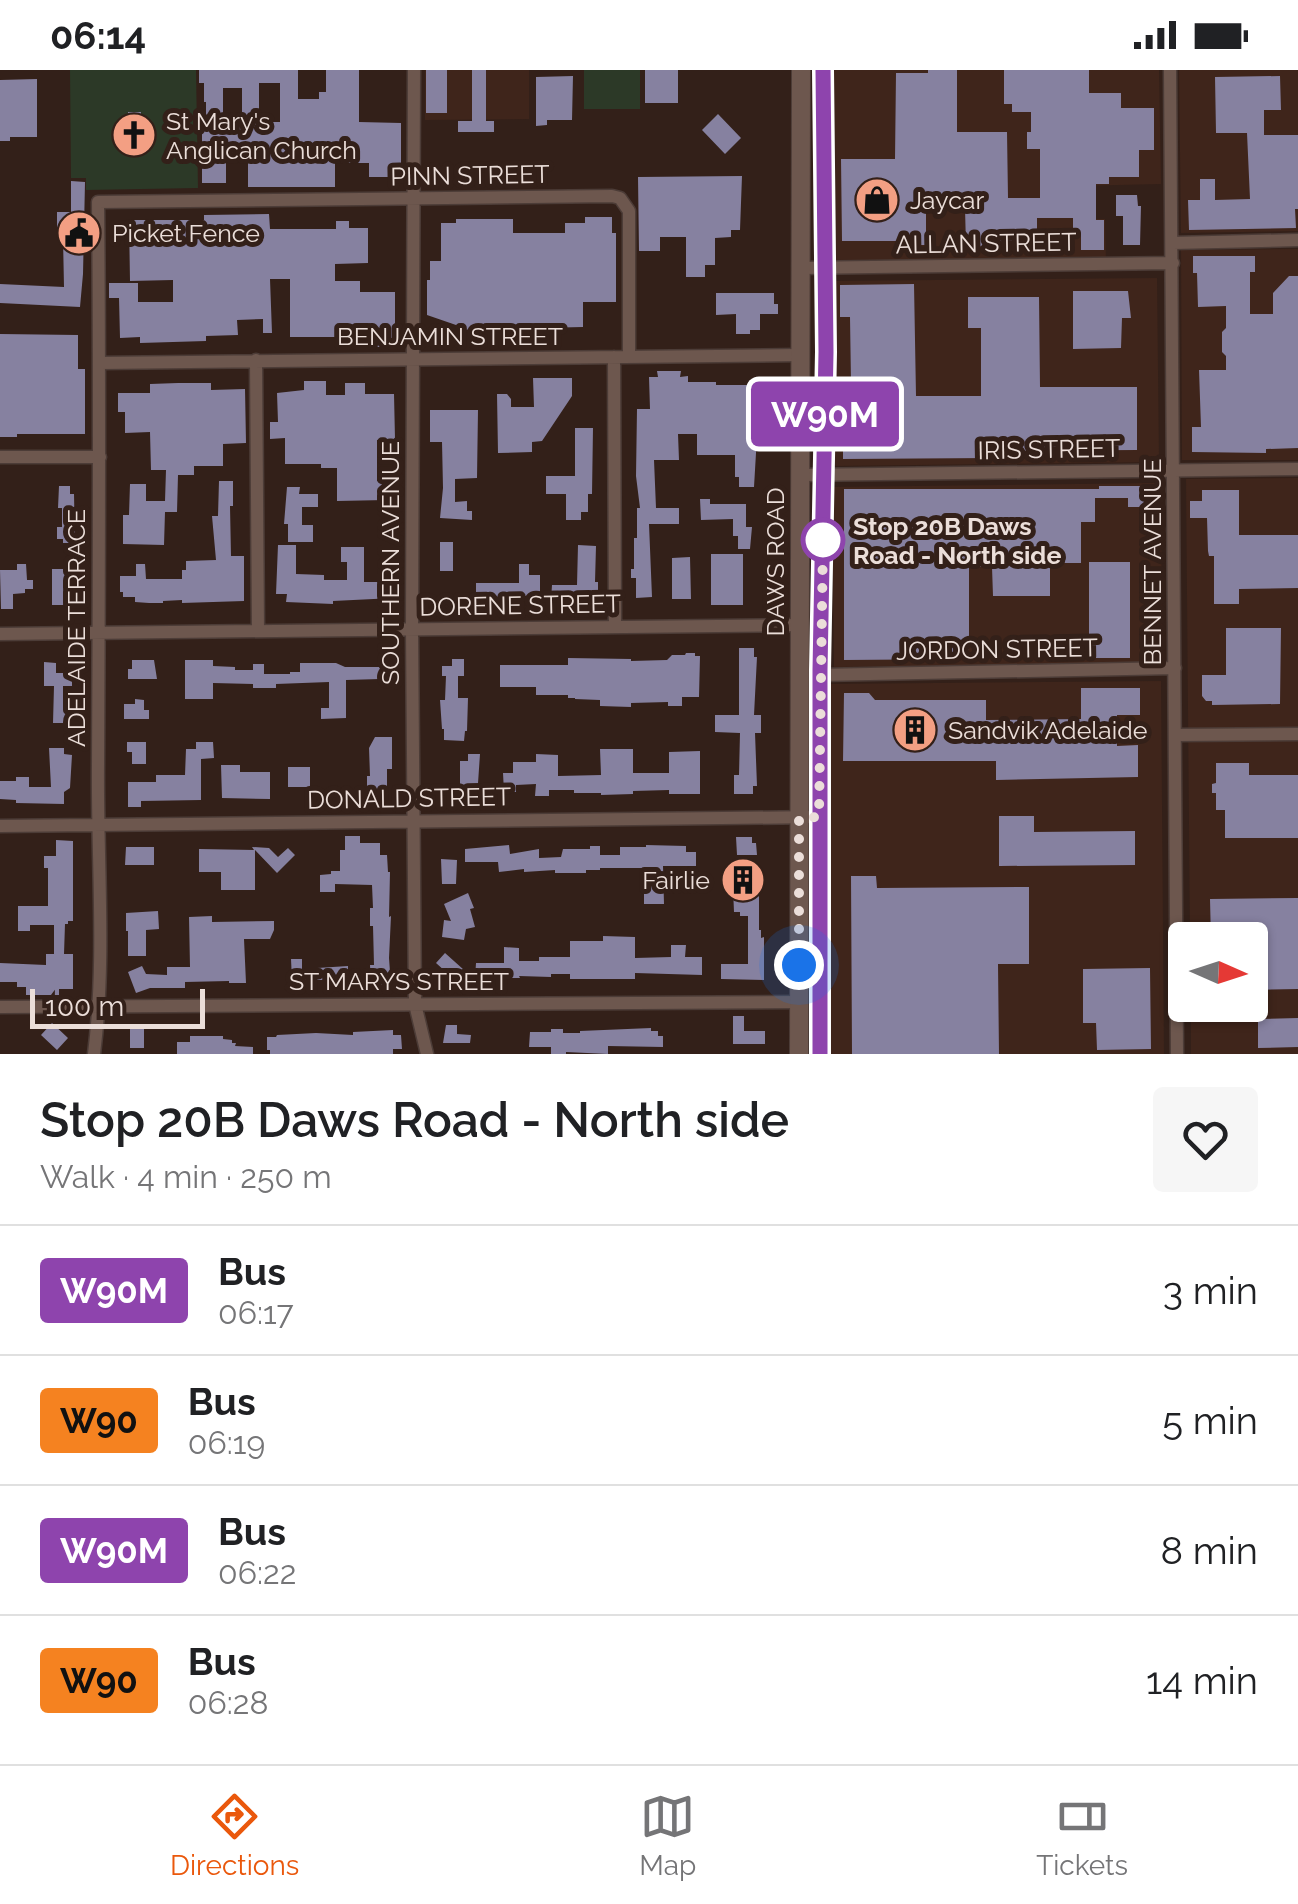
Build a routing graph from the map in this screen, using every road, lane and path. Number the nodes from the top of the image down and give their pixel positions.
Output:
1 (414, 70) edge
2 (823, 70) edge
3 (1170, 70) edge
4 (800, 75) edge
5 (414, 198) junction
6 (98, 202) joint
7 (1298, 240) edge
8 (1173, 242) junction
9 (1173, 263) junction
10 (800, 268) junction
11 (824, 268) junction
12 (800, 355) junction
13 (629, 357) junction
14 (413, 358) junction
15 (614, 358) junction
16 (256, 360) junction
17 (100, 363) junction
18 (100, 456) junction
19 (0, 457) edge
20 (1298, 469) edge
21 (1174, 470) junction
22 (800, 475) junction
23 (825, 475) junction
24 (800, 625) junction
25 (615, 627) junction
26 (412, 629) junction
27 (258, 631) junction
28 (99, 632) junction
29 (0, 634) edge
30 (1174, 668) junction
31 (820, 674) junction
32 (1298, 734) edge
33 (1175, 735) junction
34 (819, 817) junction
35 (799, 818) junction
36 (413, 820) junction
37 (98, 824) junction
38 (0, 826) edge
39 (799, 1002) junction
40 (415, 1004) junction
41 (100, 1006) junction
42 (0, 1007) edge
43 (94, 1054) edge
44 (427, 1054) edge
45 (799, 1054) edge
46 (820, 1054) edge
47 (1177, 1054) edge

1 - 5 street, SOUTHERN AVENUE
2 - 11 main road, DAWS ROAD
3 - 8 street, BENNET AVENUE
4 - 10 main road, DAWS ROAD
5 - 6 street, PINN STREET
5 - 13 street, PINN STREET
5 - 14 street, SOUTHERN AVENUE
6 - 17 street, ADELAIDE TERRACE
7 - 8 street
8 - 9 street, BENNET AVENUE
9 - 11 street, ALLAN STREET
9 - 21 street, BENNET AVENUE
10 - 11 street, ALLAN STREET
10 - 12 main road, DAWS ROAD
11 - 23 main road, DAWS ROAD
12 - 13 street, BENJAMIN STREET
12 - 22 main road, DAWS ROAD
13 - 15 street, BENJAMIN STREET
14 - 15 street, BENJAMIN STREET
14 - 16 street, BENJAMIN STREET
14 - 26 street, SOUTHERN AVENUE
15 - 25 street
16 - 17 street, BENJAMIN STREET
16 - 27 street
17 - 18 street, ADELAIDE TERRACE
18 - 19 street
18 - 28 street, ADELAIDE TERRACE
20 - 21 street, IRIS STREET
21 - 23 street, IRIS STREET
21 - 30 street, BENNET AVENUE
22 - 23 street, IRIS STREET
22 - 24 main road, DAWS ROAD
23 - 31 main road, DAWS ROAD
24 - 25 street, DORENE STREET
24 - 35 main road, DAWS ROAD
25 - 26 street, DORENE STREET
26 - 27 street, DORENE STREET
26 - 36 street, SOUTHERN AVENUE
27 - 28 street, DORENE STREET
28 - 29 street, DORENE STREET
28 - 37 street, ADELAIDE TERRACE
30 - 31 street, JORDON STREET
30 - 33 street, BENNET AVENUE
31 - 34 main road, DAWS ROAD
32 - 33 street
33 - 47 street, BENNET AVENUE
34 - 35 street, DONALD STREET
34 - 46 main road, DAWS ROAD
35 - 36 street, DONALD STREET
35 - 39 main road, DAWS ROAD
36 - 37 street, DONALD STREET
36 - 40 street, SOUTHERN AVENUE
37 - 38 street, DONALD STREET
37 - 41 street, ADELAIDE TERRACE
39 - 40 street, ST MARYS STREET
39 - 45 main road, DAWS ROAD
40 - 41 street, ST MARYS STREET
40 - 44 street, SOUTHERN AVENUE
41 - 42 street, ST MARYS STREET
41 - 43 street, ADELAIDE TERRACE

